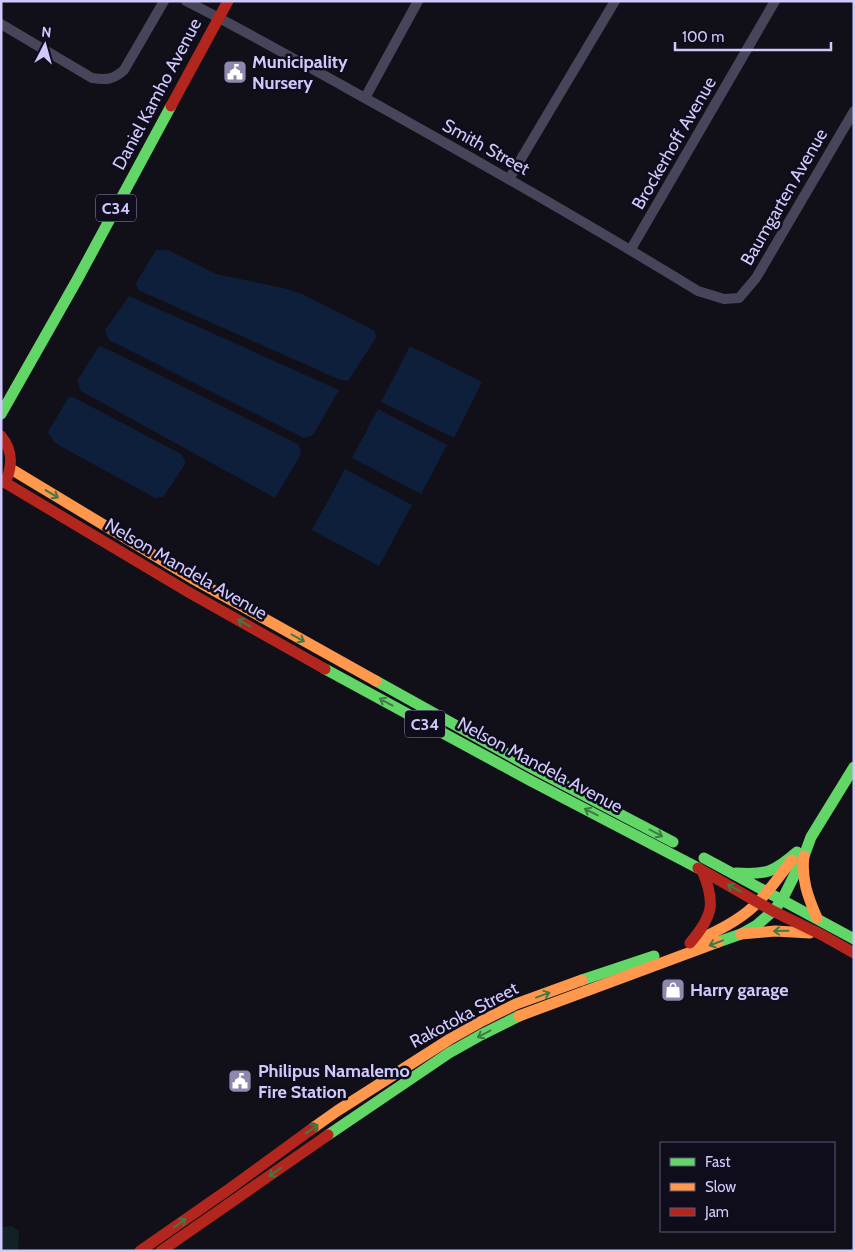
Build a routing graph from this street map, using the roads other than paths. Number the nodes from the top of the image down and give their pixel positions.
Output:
1 (164, 1) edge
2 (186, 1) edge
3 (228, 1) edge
4 (418, 1) edge
5 (615, 1) edge
6 (775, 1) edge
7 (218, 18) junction
8 (1, 24) edge
9 (365, 98) junction
10 (854, 110) edge
11 (509, 179) junction
12 (631, 249) junction
13 (739, 298) joint
14 (1, 414) edge
15 (1, 436) edge
16 (11, 469) junction
17 (2, 483) edge
18 (854, 767) edge
19 (680, 846) dead end
20 (801, 854) junction
21 (697, 855) dead end
22 (702, 870) junction
23 (731, 873) junction
24 (768, 892) junction
25 (782, 900) junction
26 (759, 902) junction
27 (773, 911) junction
28 (817, 918) junction
29 (740, 934) junction
30 (822, 935) junction
31 (854, 939) edge
32 (690, 943) junction
33 (854, 953) edge
34 (140, 1251) edge
35 (161, 1251) edge

1 - 8 street
2 - 7 street, Smith Street
3 - 7 main road, Daniel Kamho Avenue / C34
4 - 9 street
5 - 11 street
6 - 12 street, Brockerhoff Avenue
7 - 9 street, Smith Street
7 - 14 main road, Daniel Kamho Avenue / C34
9 - 11 street, Smith Street
10 - 13 street, Baumgarten Avenue
11 - 12 street, Smith Street
12 - 13 street, Smith Street
15 - 16 main road
16 - 17 main road, C34
16 -> 19 main road, Nelson Mandela Avenue / C34
22 -> 17 main road, Nelson Mandela Avenue / C34
18 - 20 main road, Rakotoka Street
20 - 23 main road
20 - 24 main road, Rakotoka Street
20 - 25 main road, Rakotoka Street
20 - 28 main road
21 - 23 main road
26 -> 22 main road, Nelson Mandela Avenue / C34
22 - 32 main road
23 - 24 main road
24 - 25 main road
24 - 26 main road, Rakotoka Street
25 - 27 main road, Rakotoka Street
25 - 28 main road
26 - 27 main road, Nelson Mandela Avenue / C34
26 - 32 main road, Rakotoka Street
27 - 29 main road, Rakotoka Street
27 - 30 main road, Nelson Mandela Avenue / C34
28 - 31 main road
30 -> 29 main road
29 -> 35 main road, Rakotoka Street
30 - 33 main road, Nelson Mandela Avenue / C34
34 -> 32 main road, Rakotoka Street

